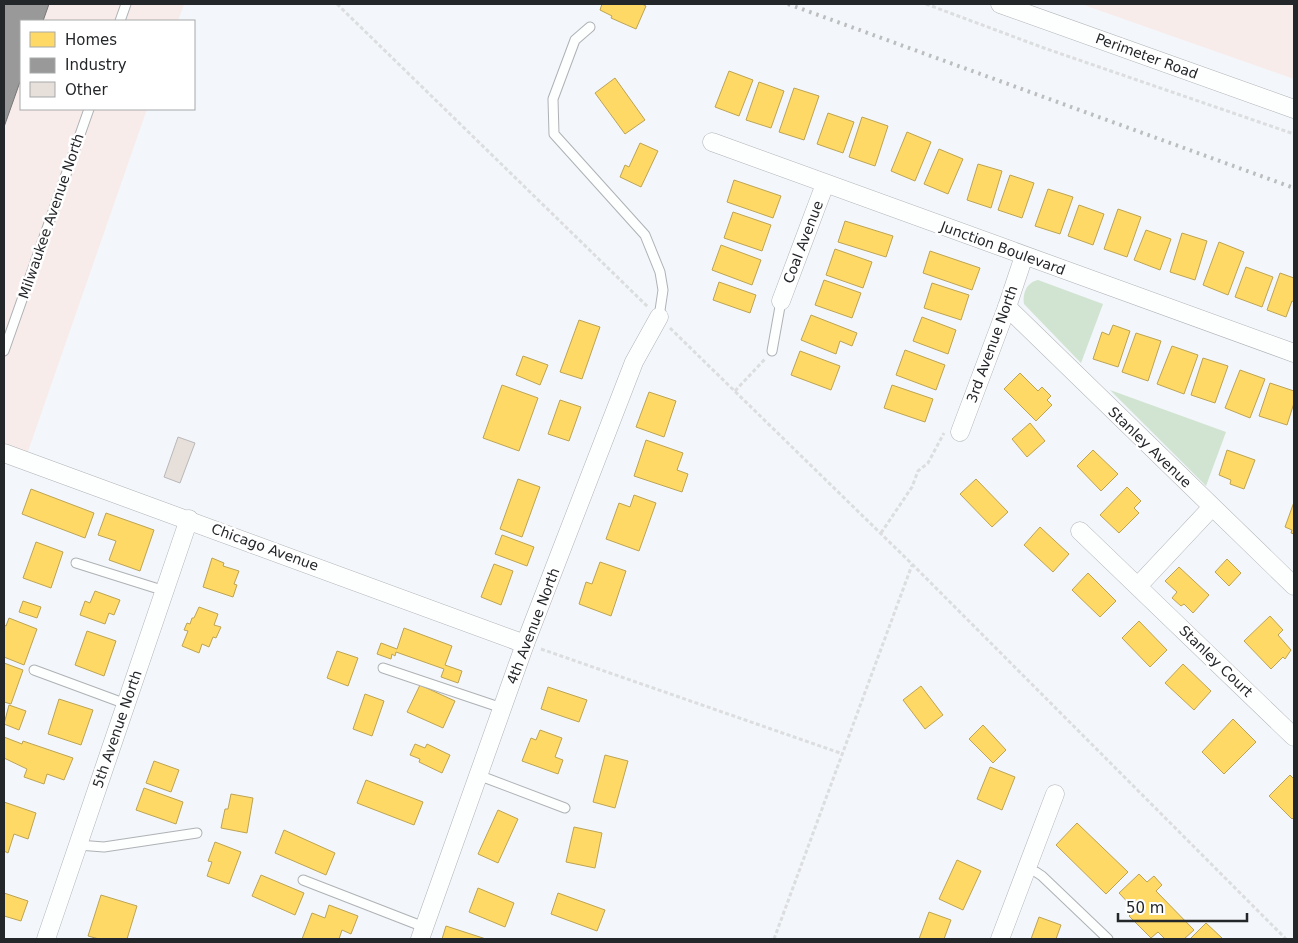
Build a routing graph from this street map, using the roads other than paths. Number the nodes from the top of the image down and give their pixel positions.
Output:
1 (126, 4) edge
2 (1000, 4) edge
3 (120, 20) edge
4 (590, 27) dead end
5 (1294, 109) edge
6 (89, 110) edge
7 (712, 142) dead end
8 (825, 184) junction
9 (1024, 256) junction
10 (781, 301) joint
11 (1007, 307) junction
12 (661, 319) joint
13 (4, 351) edge
14 (772, 351) road end
15 (1294, 353) edge
16 (960, 432) road end
17 (4, 453) edge
18 (1212, 507) junction
19 (189, 519) junction
20 (1080, 531) dead end
21 (76, 564) dead end
22 (1138, 586) junction
23 (1294, 586) edge
24 (165, 591) junction
25 (526, 644) junction
26 (383, 668) dead end
27 (34, 670) dead end
28 (126, 704) junction
29 (502, 708) junction
30 (1294, 737) edge
31 (478, 775) junction
32 (1055, 794) dead end
33 (565, 808) dead end
34 (197, 833) dead end
35 (78, 845) junction
36 (1027, 869) junction
37 (303, 880) dead end
38 (422, 933) edge
39 (50, 938) edge
40 (1000, 939) edge
41 (1108, 939) edge

1 - 3 lane
2 - 5 street, Perimeter Road
4 - 12 lane
6 - 13 lane, Milwaukee Avenue North
7 - 8 street, Junction Boulevard
8 - 9 street, Junction Boulevard
8 - 10 street, Coal Avenue
9 - 11 street, 3rd Avenue North
9 - 15 street, Junction Boulevard
10 - 14 lane
11 - 16 street, 3rd Avenue North
11 - 18 street, Stanley Avenue
12 - 25 street, 4th Avenue North
17 - 19 street, Chicago Avenue
18 - 22 street
18 - 23 street, Stanley Avenue
19 - 24 street, 5th Avenue North
19 - 25 street, Chicago Avenue
20 - 22 street, Stanley Court
21 - 24 lane
22 - 30 street, Stanley Court
24 - 28 street, 5th Avenue North
25 - 29 street, 4th Avenue North
26 - 29 lane
27 - 28 lane
28 - 35 street, 5th Avenue North
29 - 31 street, 4th Avenue North
31 - 33 lane
31 - 38 street, 4th Avenue North
32 - 36 street
34 - 35 lane
35 - 39 street, 5th Avenue North
36 - 40 street
36 - 41 lane
37 - 38 lane

